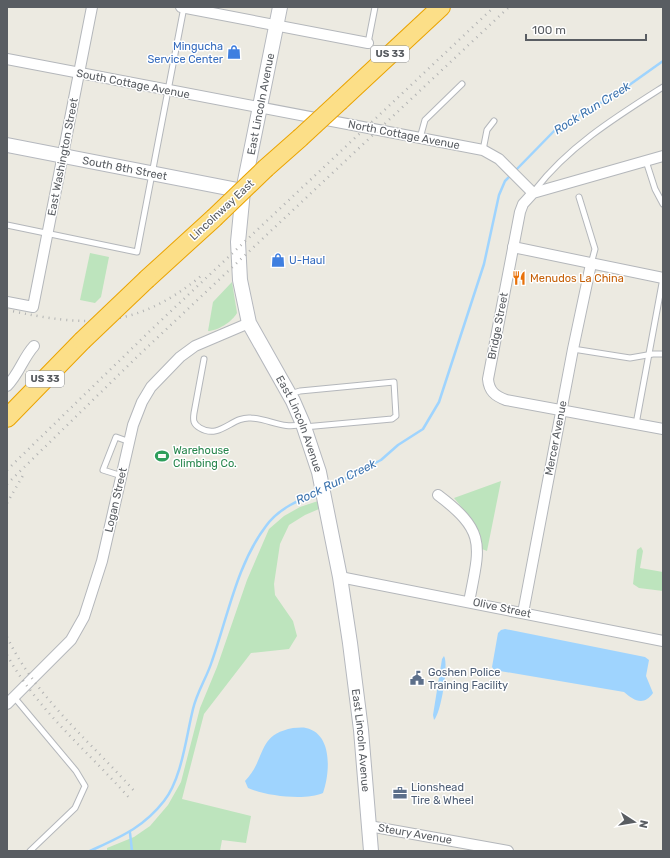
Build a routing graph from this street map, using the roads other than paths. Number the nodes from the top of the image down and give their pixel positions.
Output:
1 (92, 7) edge
2 (183, 7) edge
3 (280, 7) edge
4 (376, 7) edge
5 (441, 7) edge
6 (276, 26) junction
7 (368, 43) joint
8 (7, 59) edge
9 (79, 73) junction
10 (462, 84) dead end
11 (663, 87) edge
12 (168, 90) junction
13 (260, 108) junction
14 (494, 121) dead end
15 (420, 138) junction
16 (7, 145) edge
17 (482, 150) junction
18 (63, 156) junction
19 (663, 156) edge
20 (646, 161) junction
21 (152, 174) junction
22 (243, 191) junction
23 (533, 193) junction
24 (579, 197) dead end
25 (663, 204) edge
26 (7, 225) edge
27 (48, 233) junction
28 (513, 247) junction
29 (591, 264) junction
30 (663, 278) edge
31 (7, 302) edge
32 (249, 323) junction
33 (34, 346) dead end
34 (573, 349) junction
35 (663, 354) edge
36 (648, 356) junction
37 (204, 359) dead end
38 (8, 384) edge
39 (289, 394) junction
40 (561, 410) junction
41 (7, 418) edge
42 (636, 424) junction
43 (304, 426) junction
44 (663, 429) edge
45 (130, 442) junction
46 (122, 476) junction
47 (438, 495) dead end
48 (340, 577) junction
49 (469, 602) junction
50 (523, 613) junction
51 (663, 641) edge
52 (11, 701) edge
53 (369, 826) junction
54 (30, 851) edge
55 (371, 851) edge
56 (508, 851) edge

1 - 9 street, East Washington Street
2 - 6 street
2 - 12 lane
3 - 6 main road, East Lincoln Avenue
4 - 7 lane
5 - 41 highway, Lincolnway East / US 33, bridge
6 - 7 street
6 - 13 main road, East Lincoln Avenue
8 - 9 street, South Cottage Avenue
9 - 12 street, South Cottage Avenue
9 - 18 street, East Washington Street
10 - 15 lane
11 - 23 lane
12 - 13 street, South Cottage Avenue
12 - 21 lane
13 - 15 street, North Cottage Avenue
13 - 22 main road, East Lincoln Avenue
14 - 17 lane
15 - 17 street, North Cottage Avenue
16 - 18 main road, South 8th Street
17 - 23 street, North Cottage Avenue
18 - 21 main road, South 8th Street
18 - 27 street, East Washington Street
19 - 20 street
20 - 23 street
20 - 25 lane
21 - 22 main road, South 8th Street
21 - 27 lane
22 - 32 main road, East Lincoln Avenue
23 - 28 street, Bridge Street
24 - 29 lane
26 - 27 lane
27 - 31 street, East Washington Street
28 - 29 street
28 - 40 street, Bridge Street
29 - 30 street
29 - 34 street, Mercer Avenue
30 - 36 lane
32 - 39 main road, East Lincoln Avenue
32 - 45 street, Logan Street
33 - 38 street
34 - 36 lane
34 - 40 street, Mercer Avenue
35 - 36 lane
36 - 42 lane
37 - 43 lane
39 - 43 main road, East Lincoln Avenue
39 - 43 lane
40 - 42 street
40 - 50 street, Mercer Avenue
42 - 44 street
43 - 48 main road, East Lincoln Avenue
45 - 46 street, Logan Street
45 - 46 lane
46 - 52 street, Logan Street
47 - 49 street
48 - 49 street, Olive Street
48 - 53 main road, East Lincoln Avenue
49 - 50 street, Olive Street
50 - 51 street, Olive Street
52 - 54 lane
53 - 55 main road, East Lincoln Avenue
53 - 56 street, Steury Avenue

